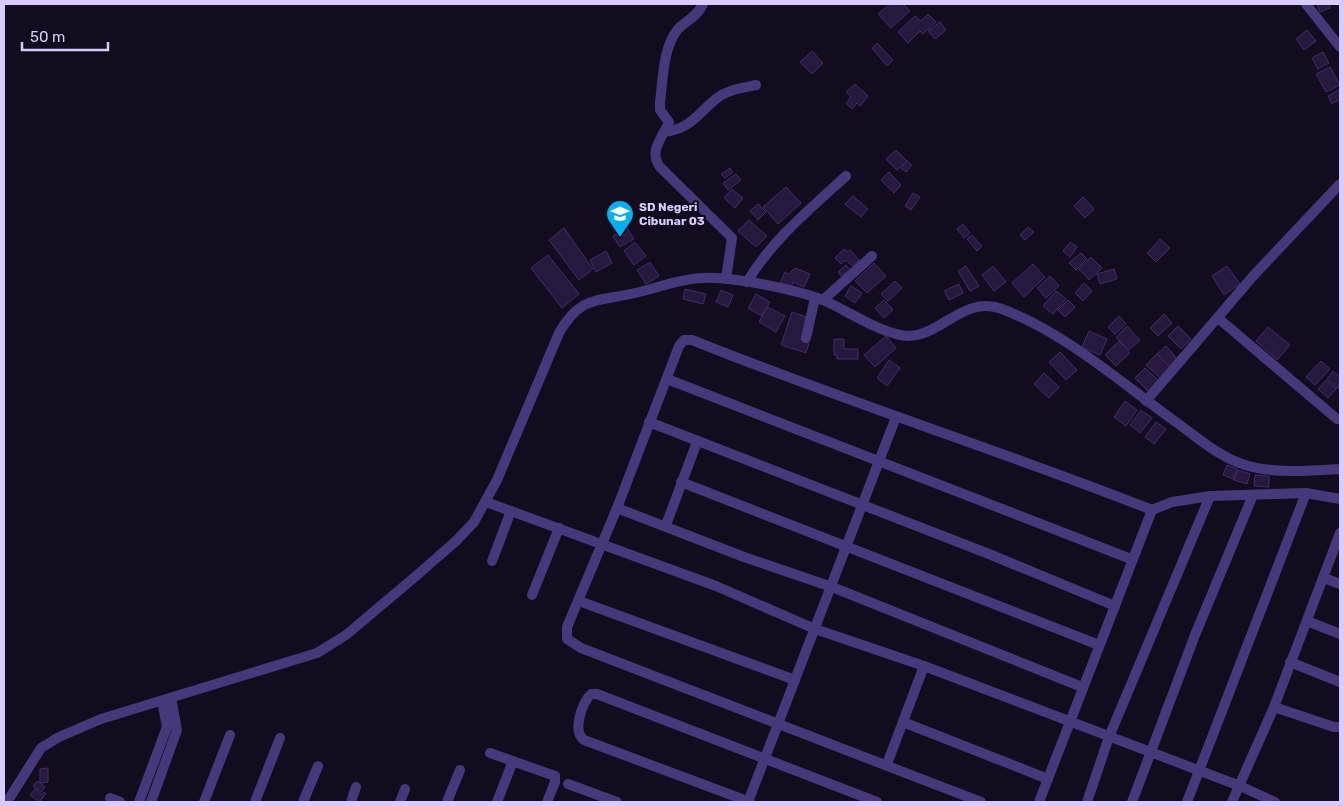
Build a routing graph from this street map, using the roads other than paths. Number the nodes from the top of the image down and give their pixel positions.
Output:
1 (703, 4) edge
2 (1306, 4) edge
3 (1340, 47) edge
4 (756, 85) dead end
5 (664, 132) junction
6 (846, 176) dead end
7 (1340, 184) edge
8 (872, 256) dead end
9 (726, 279) junction
10 (747, 282) junction
11 (819, 299) junction
12 (1218, 318) junction
13 (806, 338) dead end
14 (667, 379) junction
15 (1146, 401) junction
16 (896, 418) junction
17 (1337, 419) dead end
18 (649, 422) junction
19 (697, 442) junction
20 (878, 463) junction
21 (1340, 469) edge
22 (681, 482) junction
23 (1306, 493) junction
24 (1253, 495) junction
25 (1210, 496) junction
26 (1340, 499) edge
27 (486, 502) junction
28 (862, 504) junction
29 (618, 508) junction
30 (1152, 510) junction
31 (511, 511) junction
32 (666, 525) junction
33 (559, 528) junction
34 (1340, 534) edge
35 (601, 545) junction
36 (847, 548) junction
37 (1131, 560) junction
38 (492, 561) dead end
39 (1324, 578) junction
40 (1340, 584) edge
41 (832, 587) junction
42 (532, 595) dead end
43 (579, 600) junction
44 (1115, 606) junction
45 (1307, 621) junction
46 (815, 629) junction
47 (1340, 634) edge
48 (1099, 645) junction
49 (1290, 662) junction
50 (924, 666) junction
51 (795, 680) junction
52 (1340, 682) edge
53 (1082, 687) junction
54 (167, 700) junction
55 (1274, 706) junction
56 (903, 722) junction
57 (1069, 722) junction
58 (778, 723) junction
59 (1340, 727) edge
60 (230, 735) dead end
61 (1109, 737) junction
62 (280, 738) dead end
63 (490, 753) dead end
64 (1152, 754) junction
65 (764, 759) junction
66 (513, 761) junction
67 (887, 764) junction
68 (318, 766) dead end
69 (460, 770) dead end
70 (1199, 771) junction
71 (1048, 778) junction
72 (568, 784) dead end
73 (1240, 786) junction
74 (356, 787) dead end
75 (405, 789) dead end
76 (110, 798) dead end
77 (7, 802) edge
78 (120, 802) edge
79 (139, 802) edge
80 (152, 802) edge
81 (204, 802) edge
82 (255, 802) edge
83 (303, 802) edge
84 (351, 802) edge
85 (400, 802) edge
86 (447, 802) edge
87 (498, 802) edge
88 (547, 802) edge
89 (618, 802) edge
90 (749, 802) edge
91 (877, 802) edge
92 (981, 802) edge
93 (1040, 802) edge
94 (1086, 802) edge
95 (1132, 802) edge
96 (1187, 802) edge
97 (1232, 802) edge
98 (1275, 802) edge

1 - 5 street
2 - 3 street
4 - 5 street
5 - 9 street
6 - 10 street
7 - 12 street
8 - 11 street
9 - 10 street
9 - 27 street
10 - 11 street
11 - 13 street
11 - 15 street
12 - 15 street
12 - 17 street
14 - 16 street
14 - 18 street
14 - 20 street
15 - 21 street
16 - 20 street
16 - 30 street
18 - 19 street
18 - 29 street
19 - 22 street
19 - 28 street
20 - 28 street
20 - 37 street
22 - 32 street
22 - 36 street
23 - 24 street
23 - 26 street
23 - 70 street
24 - 25 street
24 - 64 street
25 - 30 street
25 - 61 street
27 - 31 street
27 - 54 street
28 - 36 street
28 - 44 street
29 - 32 street
29 - 35 street
30 - 37 street
31 - 33 street
31 - 38 street
32 - 41 street
33 - 35 street
33 - 42 street
34 - 39 street
35 - 43 street
35 - 46 street
36 - 41 street
36 - 48 street
37 - 44 street
39 - 40 street
39 - 45 street
41 - 46 street
41 - 53 street
43 - 51 street
43 - 58 street
44 - 48 street
45 - 47 street
45 - 49 street
46 - 50 street
46 - 51 street
48 - 53 street
49 - 52 street
49 - 55 street
50 - 56 street
50 - 57 street
51 - 58 street
53 - 57 street
54 - 77 street
54 - 79 street
54 - 80 street
55 - 59 street
55 - 73 street
56 - 67 street
56 - 71 street
57 - 61 street
57 - 71 street
58 - 65 street
58 - 67 street
60 - 81 street
61 - 64 street
61 - 94 street
62 - 82 street
63 - 66 street
64 - 70 street
64 - 95 street
65 - 90 street
65 - 90 street
65 - 91 street
66 - 87 street
66 - 88 street
67 - 92 street
68 - 83 street
69 - 86 street
70 - 73 street
70 - 96 street
71 - 93 street
72 - 89 street
73 - 97 street
73 - 98 street
74 - 84 street
75 - 85 street
76 - 78 street

